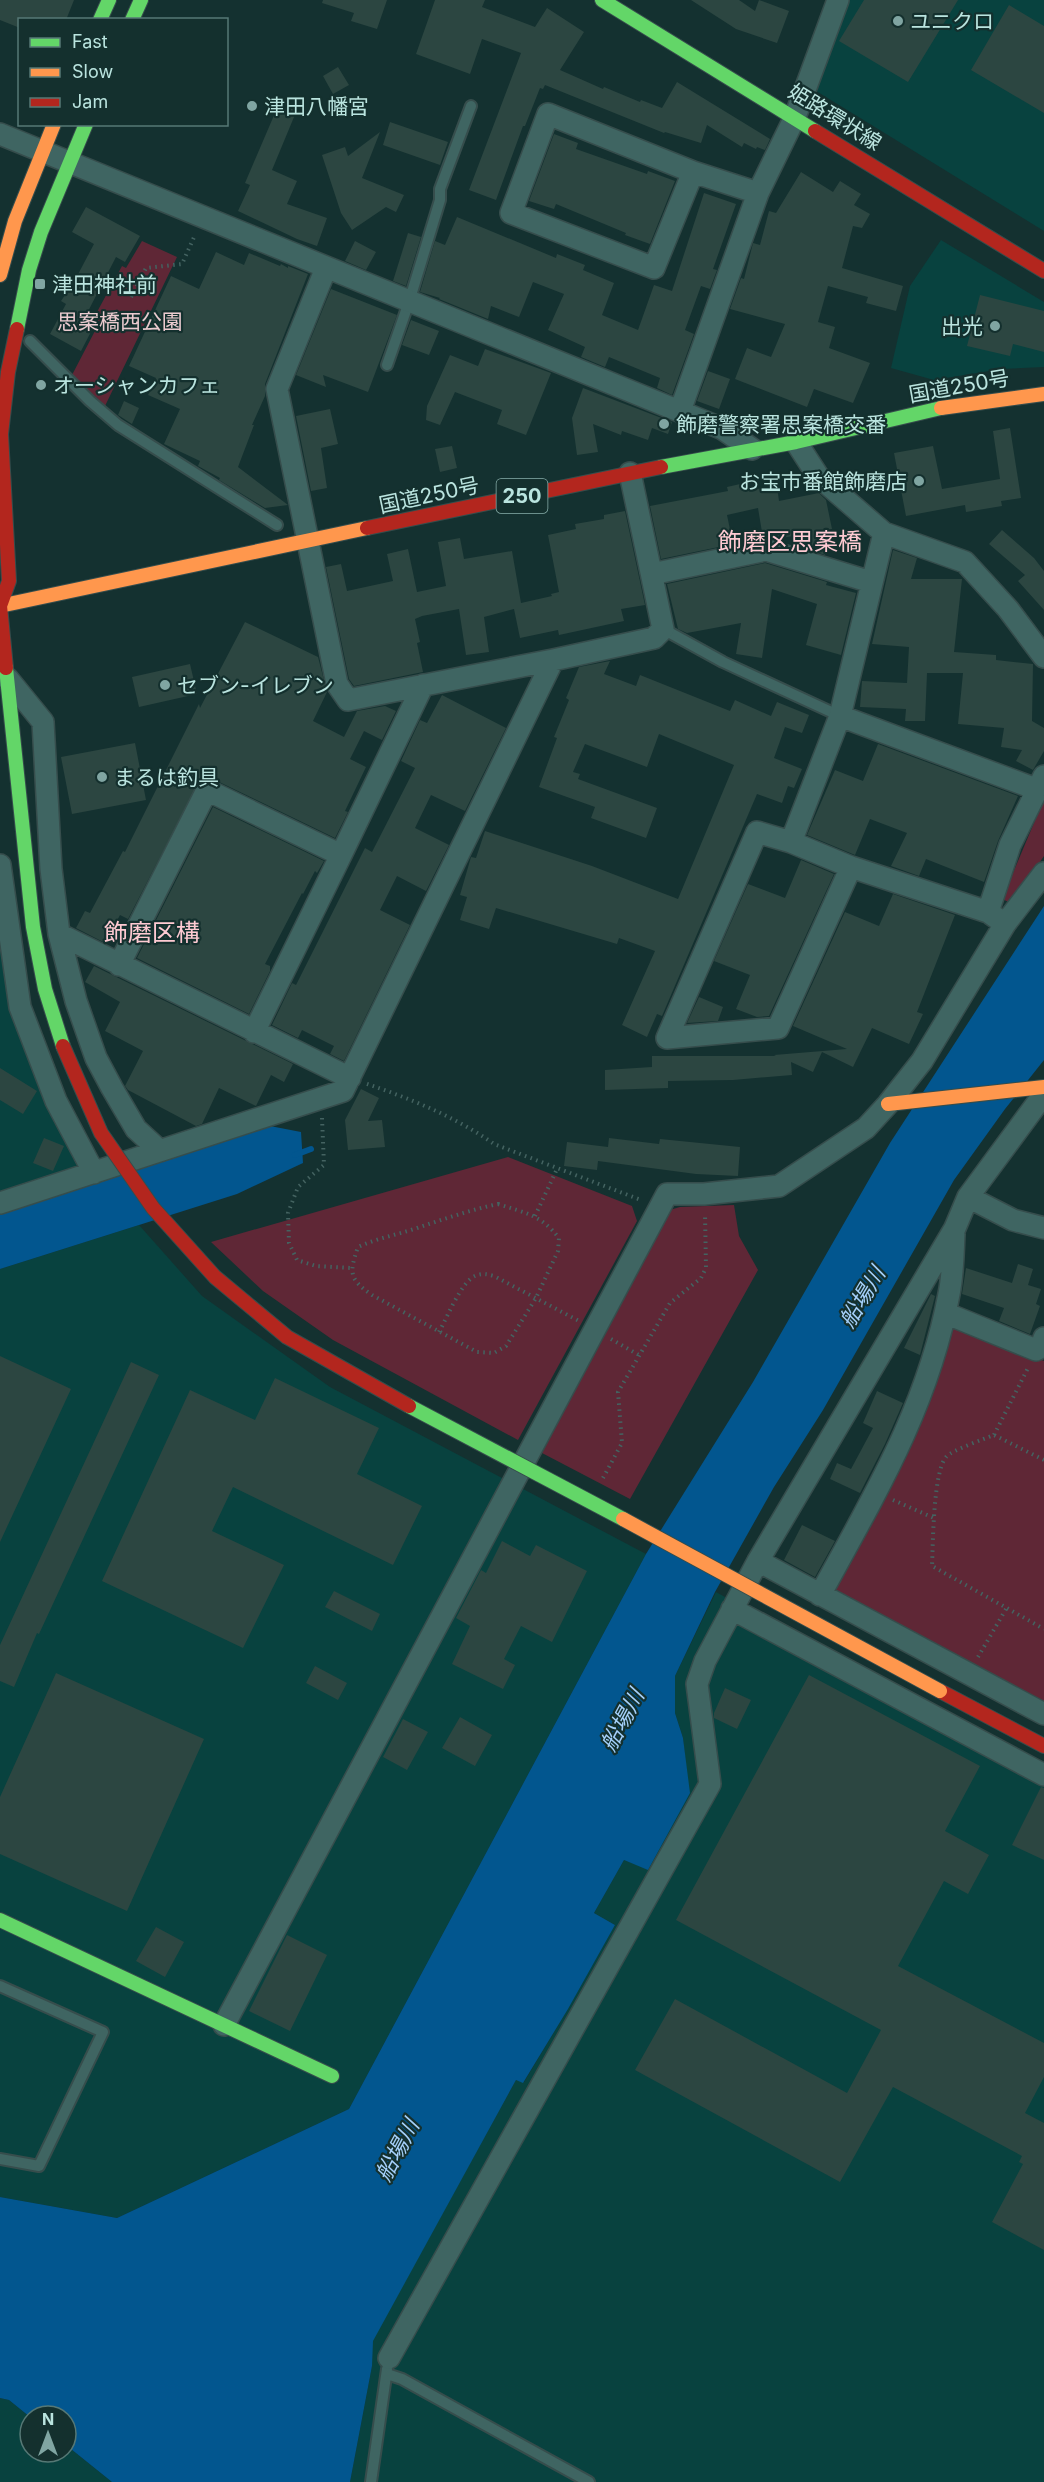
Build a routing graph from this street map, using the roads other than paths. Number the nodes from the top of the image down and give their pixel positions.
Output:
1 (109, 0) edge
2 (141, 0) edge
3 (602, 0) edge
4 (838, 0) edge
5 (101, 18) edge
6 (133, 18) edge
7 (471, 106) dead end
8 (795, 117) junction
9 (53, 126) edge
10 (85, 126) edge
11 (0, 134) edge
12 (42, 152) junction
13 (69, 163) junction
14 (693, 172) junction
15 (758, 193) junction
16 (326, 268) junction
17 (1044, 271) edge
18 (0, 276) edge
19 (409, 302) junction
20 (30, 341) dead end
21 (387, 365) dead end
22 (1044, 394) edge
23 (680, 411) junction
24 (796, 442) junction
25 (752, 449) junction
26 (630, 473) junction
27 (277, 525) dead end
28 (884, 533) junction
29 (307, 542) junction
30 (652, 574) junction
31 (871, 582) junction
32 (0, 606) edge
33 (663, 629) junction
34 (1044, 657) edge
35 (553, 660) junction
36 (8, 679) junction
37 (423, 685) junction
38 (11, 715) junction
39 (840, 716) junction
40 (0, 736) edge
41 (1040, 783) edge
42 (791, 842) junction
43 (341, 855) junction
44 (0, 865) edge
45 (851, 867) junction
46 (1044, 873) edge
47 (2, 891) edge
48 (996, 918) junction
49 (59, 934) junction
50 (119, 965) junction
51 (254, 1032) junction
52 (350, 1078) junction
53 (1044, 1087) edge
54 (1044, 1094) edge
55 (888, 1104) junction
56 (160, 1151) junction
57 (94, 1173) junction
58 (968, 1197) junction
59 (0, 1203) edge
60 (955, 1228) junction
61 (1044, 1228) edge
62 (945, 1313) junction
63 (1040, 1344) edge
64 (758, 1561) junction
65 (820, 1595) junction
66 (732, 1609) junction
67 (1044, 1714) edge
68 (1044, 1746) edge
69 (1044, 1774) edge
70 (0, 1920) edge
71 (0, 1986) edge
72 (224, 2025) junction
73 (332, 2076) dead end
74 (0, 2159) edge
75 (388, 2366) junction
76 (371, 2482) edge
77 (589, 2482) edge

1 - 5 main road
2 - 6 main road
3 - 8 main road, 姫路環状線
4 - 8 street
7 - 19 lane
8 - 15 street
8 - 17 main road, 姫路環状線
9 - 12 main road
10 - 13 main road
11 - 12 street
12 - 13 street
12 - 18 main road
13 - 16 street
13 - 32 main road
14 - 14 street
14 - 15 street
15 - 23 street
16 - 19 street
16 - 29 street
19 - 21 lane
19 - 23 street
20 - 27 lane
22 - 24 main road, 国道250号 / 250
23 - 25 street
24 - 25 main road, 国道250号 / 250
24 - 28 street
25 - 26 main road, 国道250号 / 250
26 - 29 main road, 国道250号 / 250
26 - 30 street
28 - 31 street
28 - 34 street
29 - 32 main road, 国道250号 / 250
29 - 37 street
30 - 31 street
30 - 33 street
31 - 39 street
32 - 36 main road
33 - 35 street
33 - 39 lane
35 - 37 street
35 - 52 street
36 - 38 main road
36 - 49 street
37 - 43 street
38 - 40 street
38 - 68 main road, bridge
39 - 41 street
39 - 42 street
41 - 48 street
42 - 45 street
42 - 45 street
43 - 50 street
43 - 51 street
44 - 47 street
45 - 48 street
46 - 48 street
47 - 57 street
48 - 55 street
49 - 50 street
49 - 56 street
50 - 51 street
51 - 52 street
52 - 56 street
53 - 55 main road
54 - 58 street
55 - 72 street
56 - 57 street
57 - 59 street
58 - 60 street
58 - 61 street
60 - 62 street
60 - 64 street
62 - 63 street
62 - 65 street
64 - 65 street
64 - 66 street
65 - 67 street
66 - 69 street
66 - 75 street
70 - 72 main road
71 - 74 lane
72 - 73 main road
75 - 76 lane
75 - 77 lane

